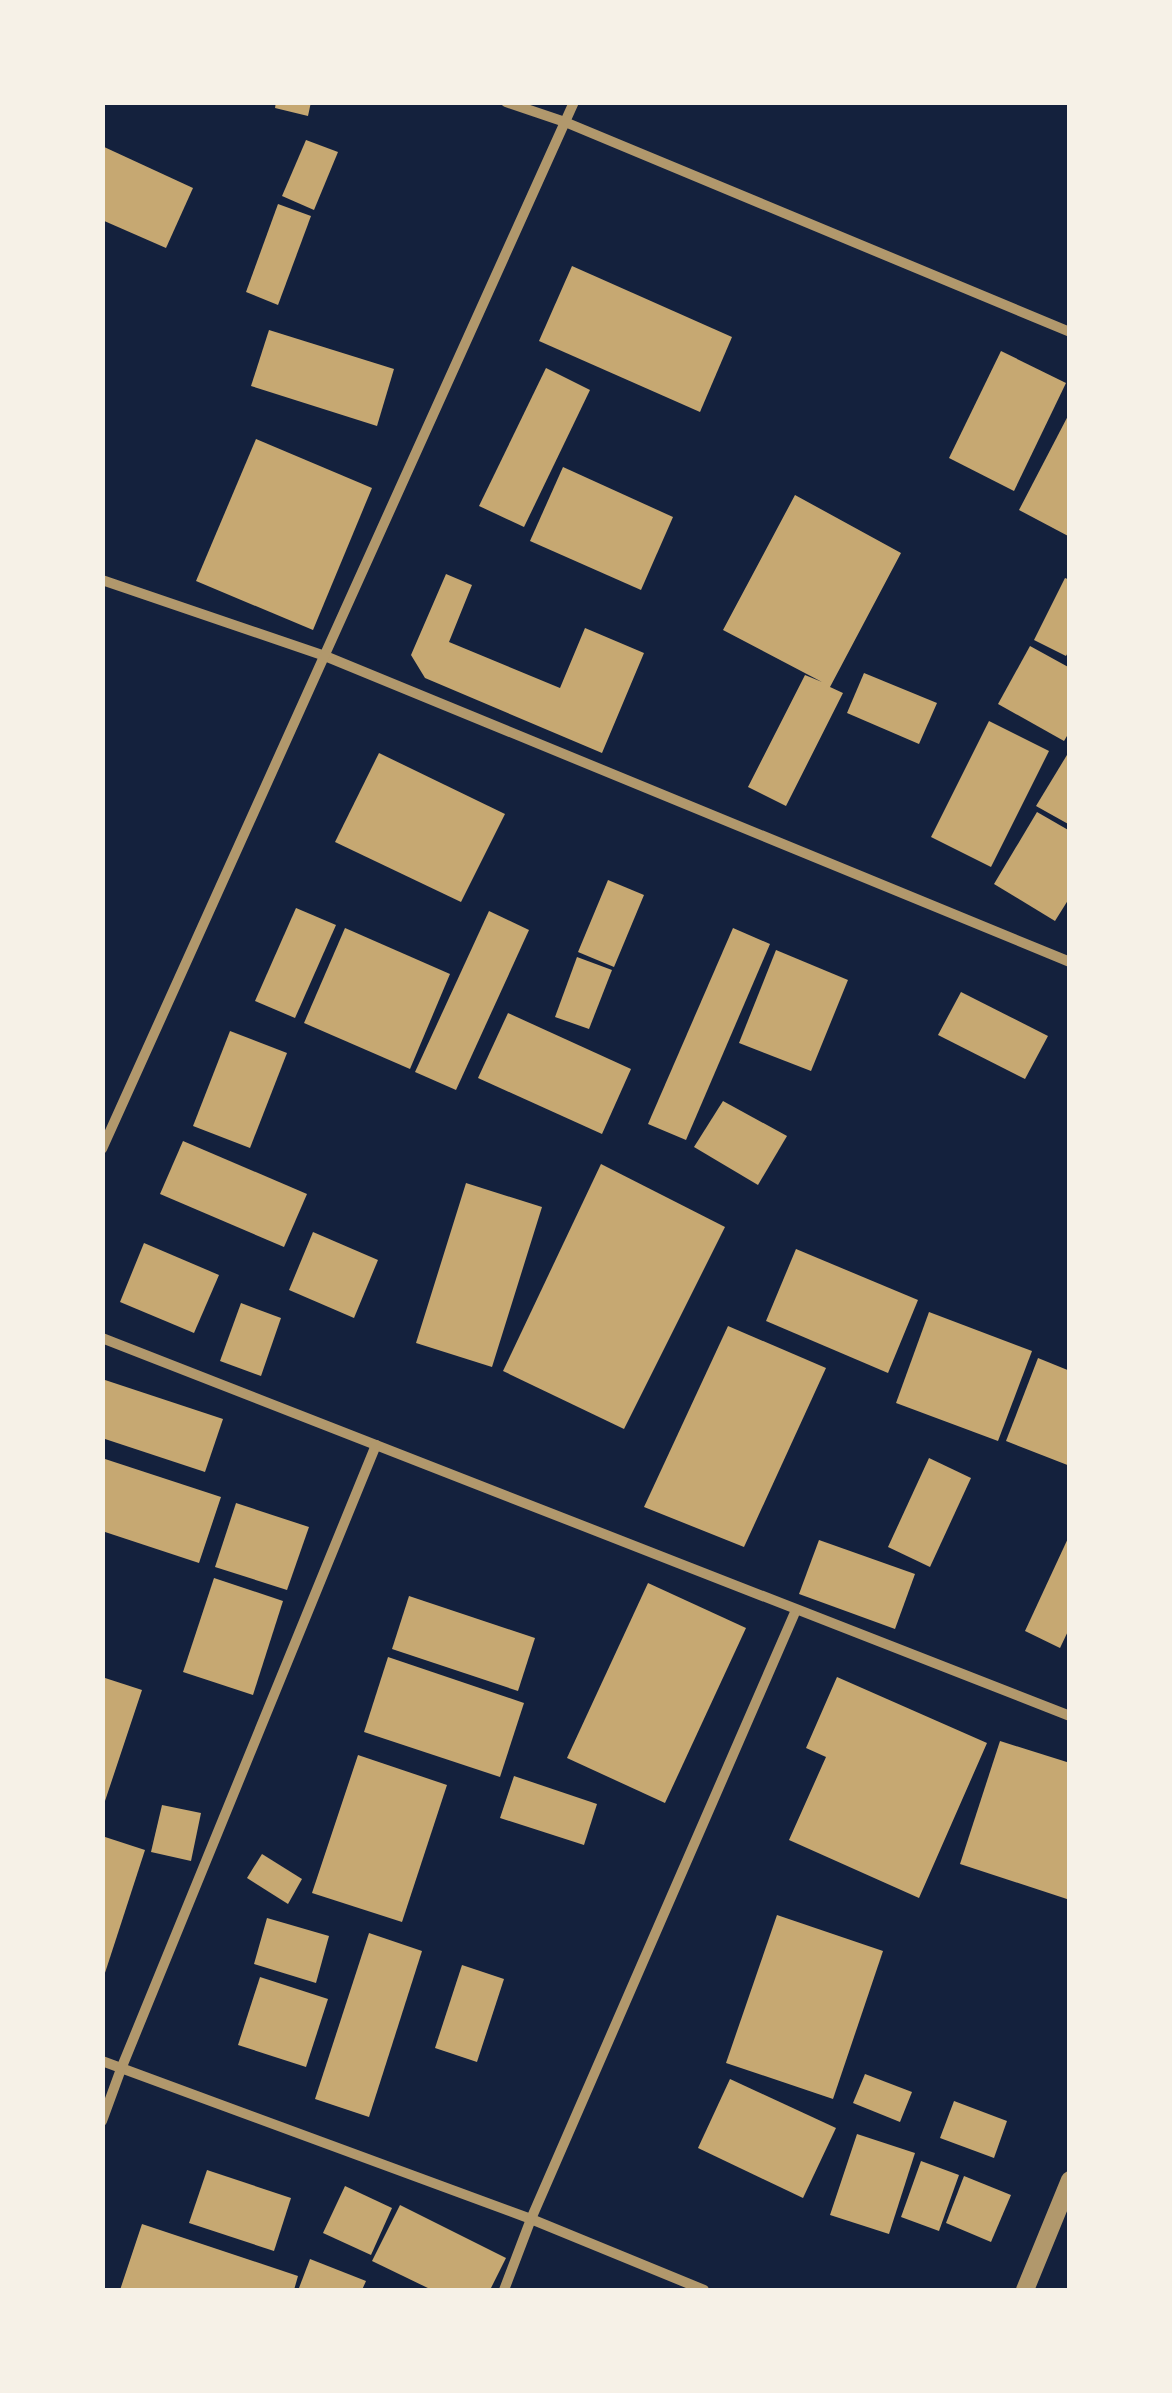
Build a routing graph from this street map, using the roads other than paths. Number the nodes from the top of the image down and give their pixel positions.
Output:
1 (506, 102) edge
2 (574, 102) edge
3 (566, 122) junction
4 (1070, 332) edge
5 (102, 580) edge
6 (325, 656) junction
7 (1070, 962) edge
8 (102, 1149) edge
9 (102, 1338) edge
10 (376, 1444) junction
11 (796, 1610) junction
12 (1070, 1716) edge
13 (102, 2061) edge
14 (121, 2068) junction
15 (102, 2120) edge
16 (1070, 2180) edge
17 (531, 2219) junction
18 (504, 2290) edge
19 (704, 2290) edge
20 (1025, 2290) edge

1 - 3 street
2 - 3 street
3 - 4 street
3 - 6 street
5 - 6 street
6 - 7 street
6 - 8 street
9 - 10 street
10 - 11 street
10 - 14 street
11 - 12 street
11 - 17 street
13 - 14 street
14 - 15 street
14 - 17 street
16 - 20 street
17 - 18 street
17 - 19 street

